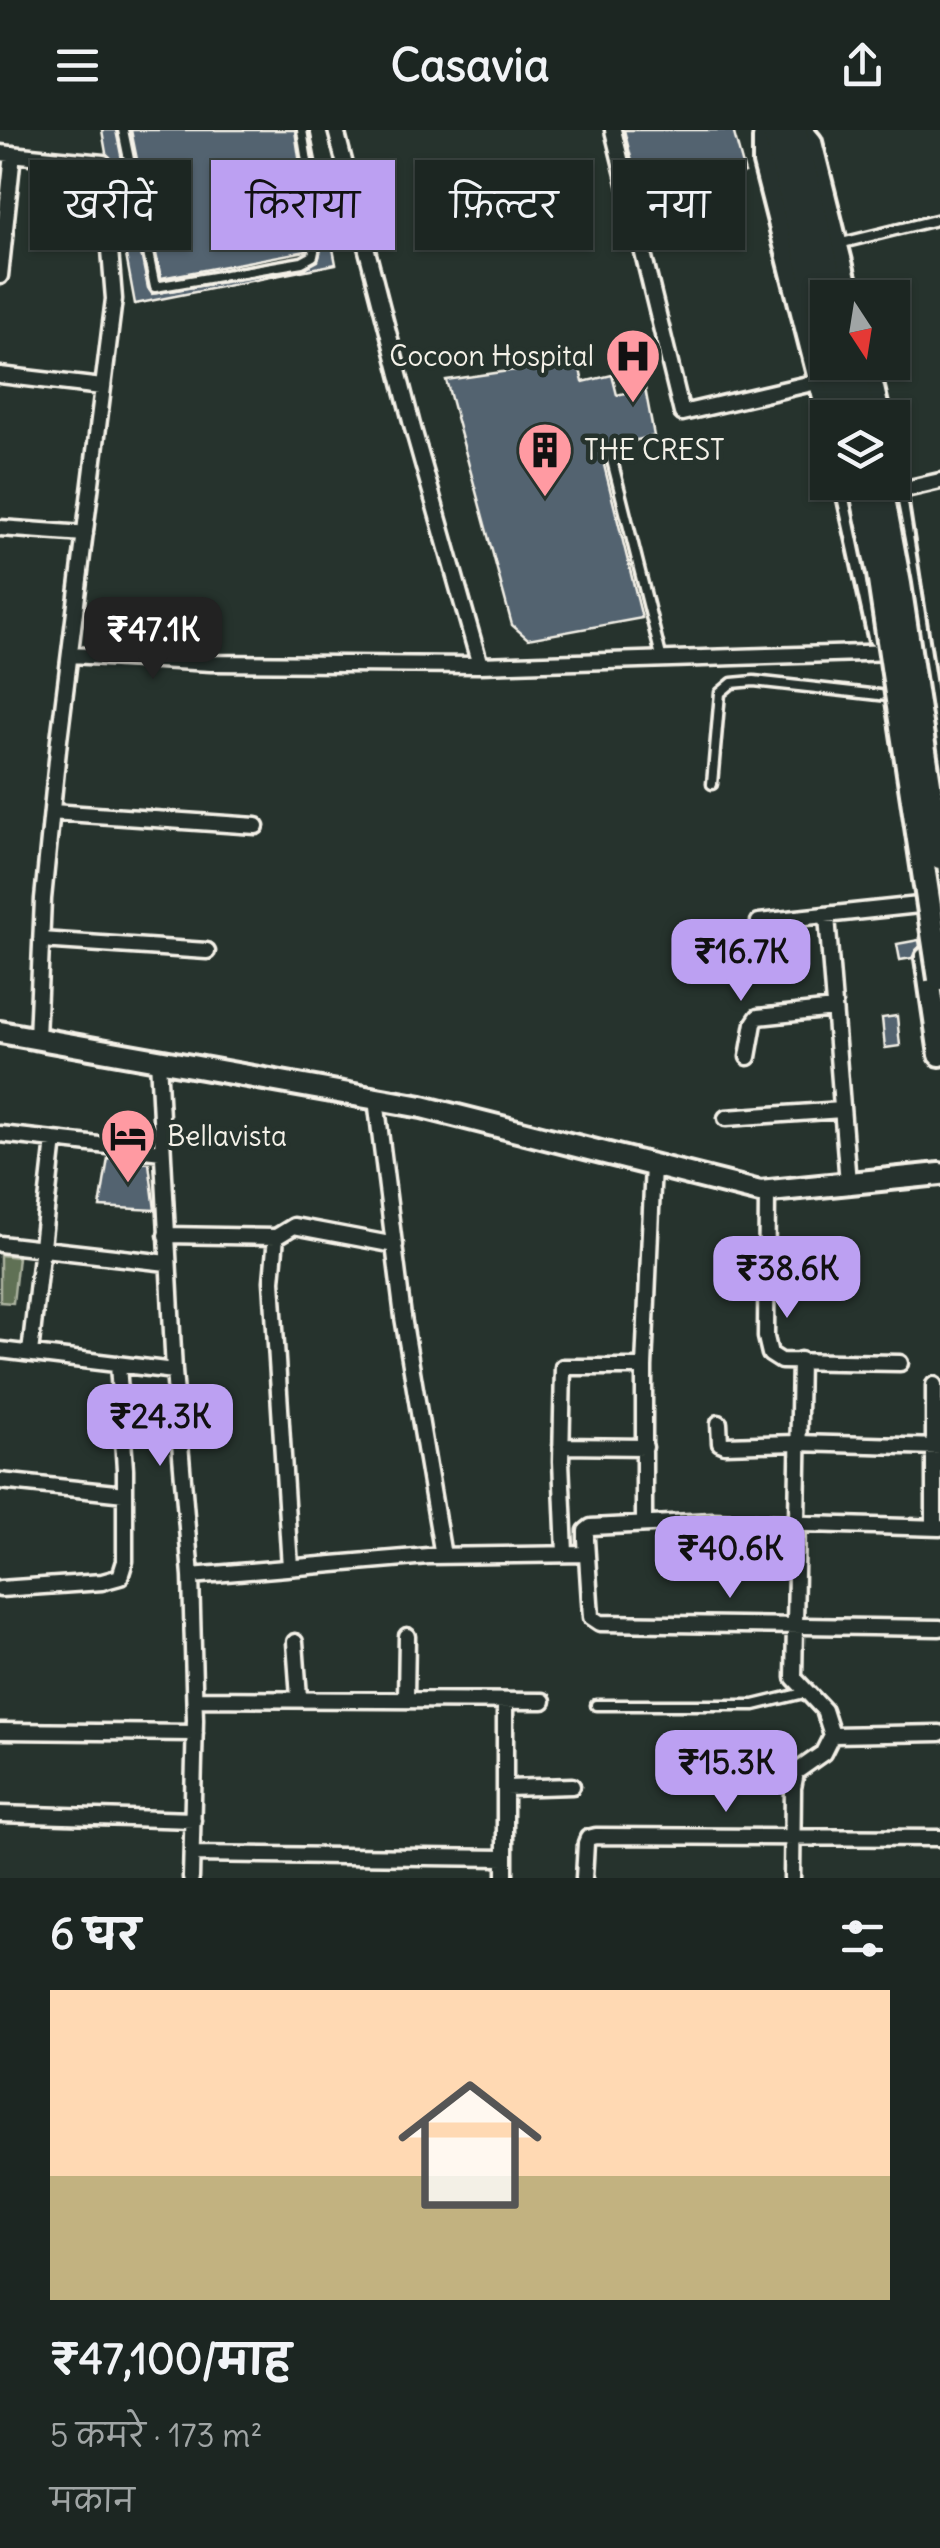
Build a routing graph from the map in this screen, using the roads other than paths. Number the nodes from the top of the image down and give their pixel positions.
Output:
1 (123, 130) edge
2 (302, 130) edge
3 (336, 130) edge
4 (613, 130) edge
5 (772, 130) edge
6 (798, 130) edge
7 (6, 153) edge
8 (791, 159) junction
9 (940, 219) edge
10 (836, 244) junction
11 (0, 276) edge
12 (815, 280) edge
13 (830, 280) edge
14 (845, 280) edge
15 (810, 318) edge
16 (0, 375) edge
17 (810, 377) edge
18 (102, 387) junction
19 (612, 456) dead end
20 (910, 481) edge
21 (940, 482) edge
22 (849, 500) edge
23 (864, 500) edge
24 (892, 500) edge
25 (893, 500) edge
26 (0, 528) edge
27 (85, 534) junction
28 (920, 649) junction
29 (882, 654) junction
30 (71, 656) junction
31 (662, 661) junction
32 (480, 665) junction
33 (932, 675) edge
34 (888, 696) junction
35 (936, 722) edge
36 (712, 784) dead end
37 (940, 784) edge
38 (52, 812) junction
39 (256, 826) dead end
40 (940, 857) edge
41 (919, 905) junction
42 (827, 916) junction
43 (758, 922) dead end
44 (41, 940) junction
45 (207, 951) dead end
46 (940, 979) edge
47 (834, 1009) junction
48 (0, 1032) edge
49 (37, 1038) junction
50 (940, 1055) edge
51 (748, 1057) dead end
52 (158, 1059) junction
53 (376, 1098) junction
54 (842, 1110) junction
55 (726, 1118) dead end
56 (0, 1134) edge
57 (54, 1140) junction
58 (162, 1152) junction
59 (654, 1166) junction
60 (940, 1174) edge
61 (848, 1183) junction
62 (766, 1191) junction
63 (166, 1234) junction
64 (276, 1237) junction
65 (0, 1244) edge
66 (396, 1245) junction
67 (42, 1250) junction
68 (167, 1263) junction
69 (0, 1350) edge
70 (30, 1354) junction
71 (800, 1360) junction
72 (118, 1364) junction
73 (900, 1364) dead end
74 (644, 1367) junction
75 (174, 1371) junction
76 (934, 1385) dead end
77 (719, 1423) dead end
78 (796, 1443) junction
79 (562, 1446) junction
80 (645, 1447) junction
81 (937, 1447) edge
82 (0, 1481) edge
83 (125, 1494) junction
84 (796, 1523) junction
85 (644, 1524) junction
86 (937, 1528) edge
87 (565, 1553) junction
88 (586, 1554) junction
89 (443, 1556) junction
90 (290, 1566) junction
91 (191, 1576) junction
92 (0, 1589) edge
93 (796, 1623) junction
94 (940, 1628) edge
95 (407, 1636) dead end
96 (296, 1642) dead end
97 (808, 1692) junction
98 (299, 1697) junction
99 (194, 1699) junction
100 (406, 1699) junction
101 (505, 1701) junction
102 (543, 1702) dead end
103 (596, 1705) dead end
104 (0, 1730) edge
105 (940, 1732) edge
106 (195, 1733) junction
107 (832, 1735) junction
108 (572, 1786) dead end
109 (506, 1788) junction
110 (0, 1814) edge
111 (193, 1820) junction
112 (792, 1837) junction
113 (940, 1838) edge
114 (192, 1854) junction
115 (505, 1858) junction
116 (191, 1878) edge
117 (505, 1878) edge
118 (584, 1878) edge
119 (792, 1878) edge

1 - 2 lane
3 - 32 street
4 - 17 street
5 - 8 main road
5 - 15 street
6 - 8 main road
6 - 10 street
7 - 11 street
7 - 18 street
8 - 12 main road
8 - 13 main road
9 - 10 lane
10 - 14 street
16 - 18 street
18 - 27 street
19 - 31 lane
20 - 21 street
22 - 29 street
23 - 46 main road, bridge
24 - 40 main road, bridge
25 - 28 street
26 - 27 street
27 - 30 street
28 - 29 street
28 - 33 street
29 - 31 street
29 - 34 street
30 - 32 street
30 - 38 street
31 - 32 street
33 - 35 street
34 - 36 lane
34 - 41 street
35 - 37 street
38 - 39 street
38 - 44 street
41 - 42 street
41 - 50 street
42 - 43 street
42 - 47 street
44 - 45 street
44 - 49 street
47 - 51 street
47 - 54 street
48 - 49 street
49 - 52 street
52 - 53 street
52 - 58 street
53 - 59 street
53 - 66 street
54 - 55 street
54 - 61 street
56 - 57 street
57 - 58 street
57 - 67 street
58 - 63 street
59 - 62 street
59 - 74 street
60 - 61 street
61 - 62 street
62 - 71 street
63 - 64 street
63 - 68 street
64 - 66 street
64 - 90 street
65 - 67 street
66 - 89 street
67 - 68 street
67 - 70 street
68 - 75 street
69 - 70 street
70 - 72 street
71 - 73 street
71 - 78 street
72 - 75 street
72 - 83 street
74 - 79 street
74 - 80 street
75 - 91 street
76 - 81 street
77 - 78 street
78 - 81 street
78 - 84 street
79 - 80 street
79 - 87 street
80 - 85 street
81 - 86 street
82 - 83 street
83 - 92 street
84 - 85 street
84 - 86 street
84 - 93 street
85 - 88 street
87 - 88 street
87 - 89 street
88 - 93 street
89 - 90 street
90 - 91 street
91 - 99 street
93 - 94 street
93 - 97 street
95 - 100 street
96 - 98 street
97 - 103 lane
97 - 107 street
98 - 99 street
98 - 100 street
99 - 106 street
100 - 101 street
101 - 102 street
101 - 109 street
104 - 106 street
105 - 107 street
106 - 111 street
107 - 112 street
108 - 109 street
109 - 115 street
110 - 111 street
111 - 114 street
112 - 113 street
112 - 118 street
112 - 119 street
114 - 115 street
114 - 116 street
115 - 117 street

